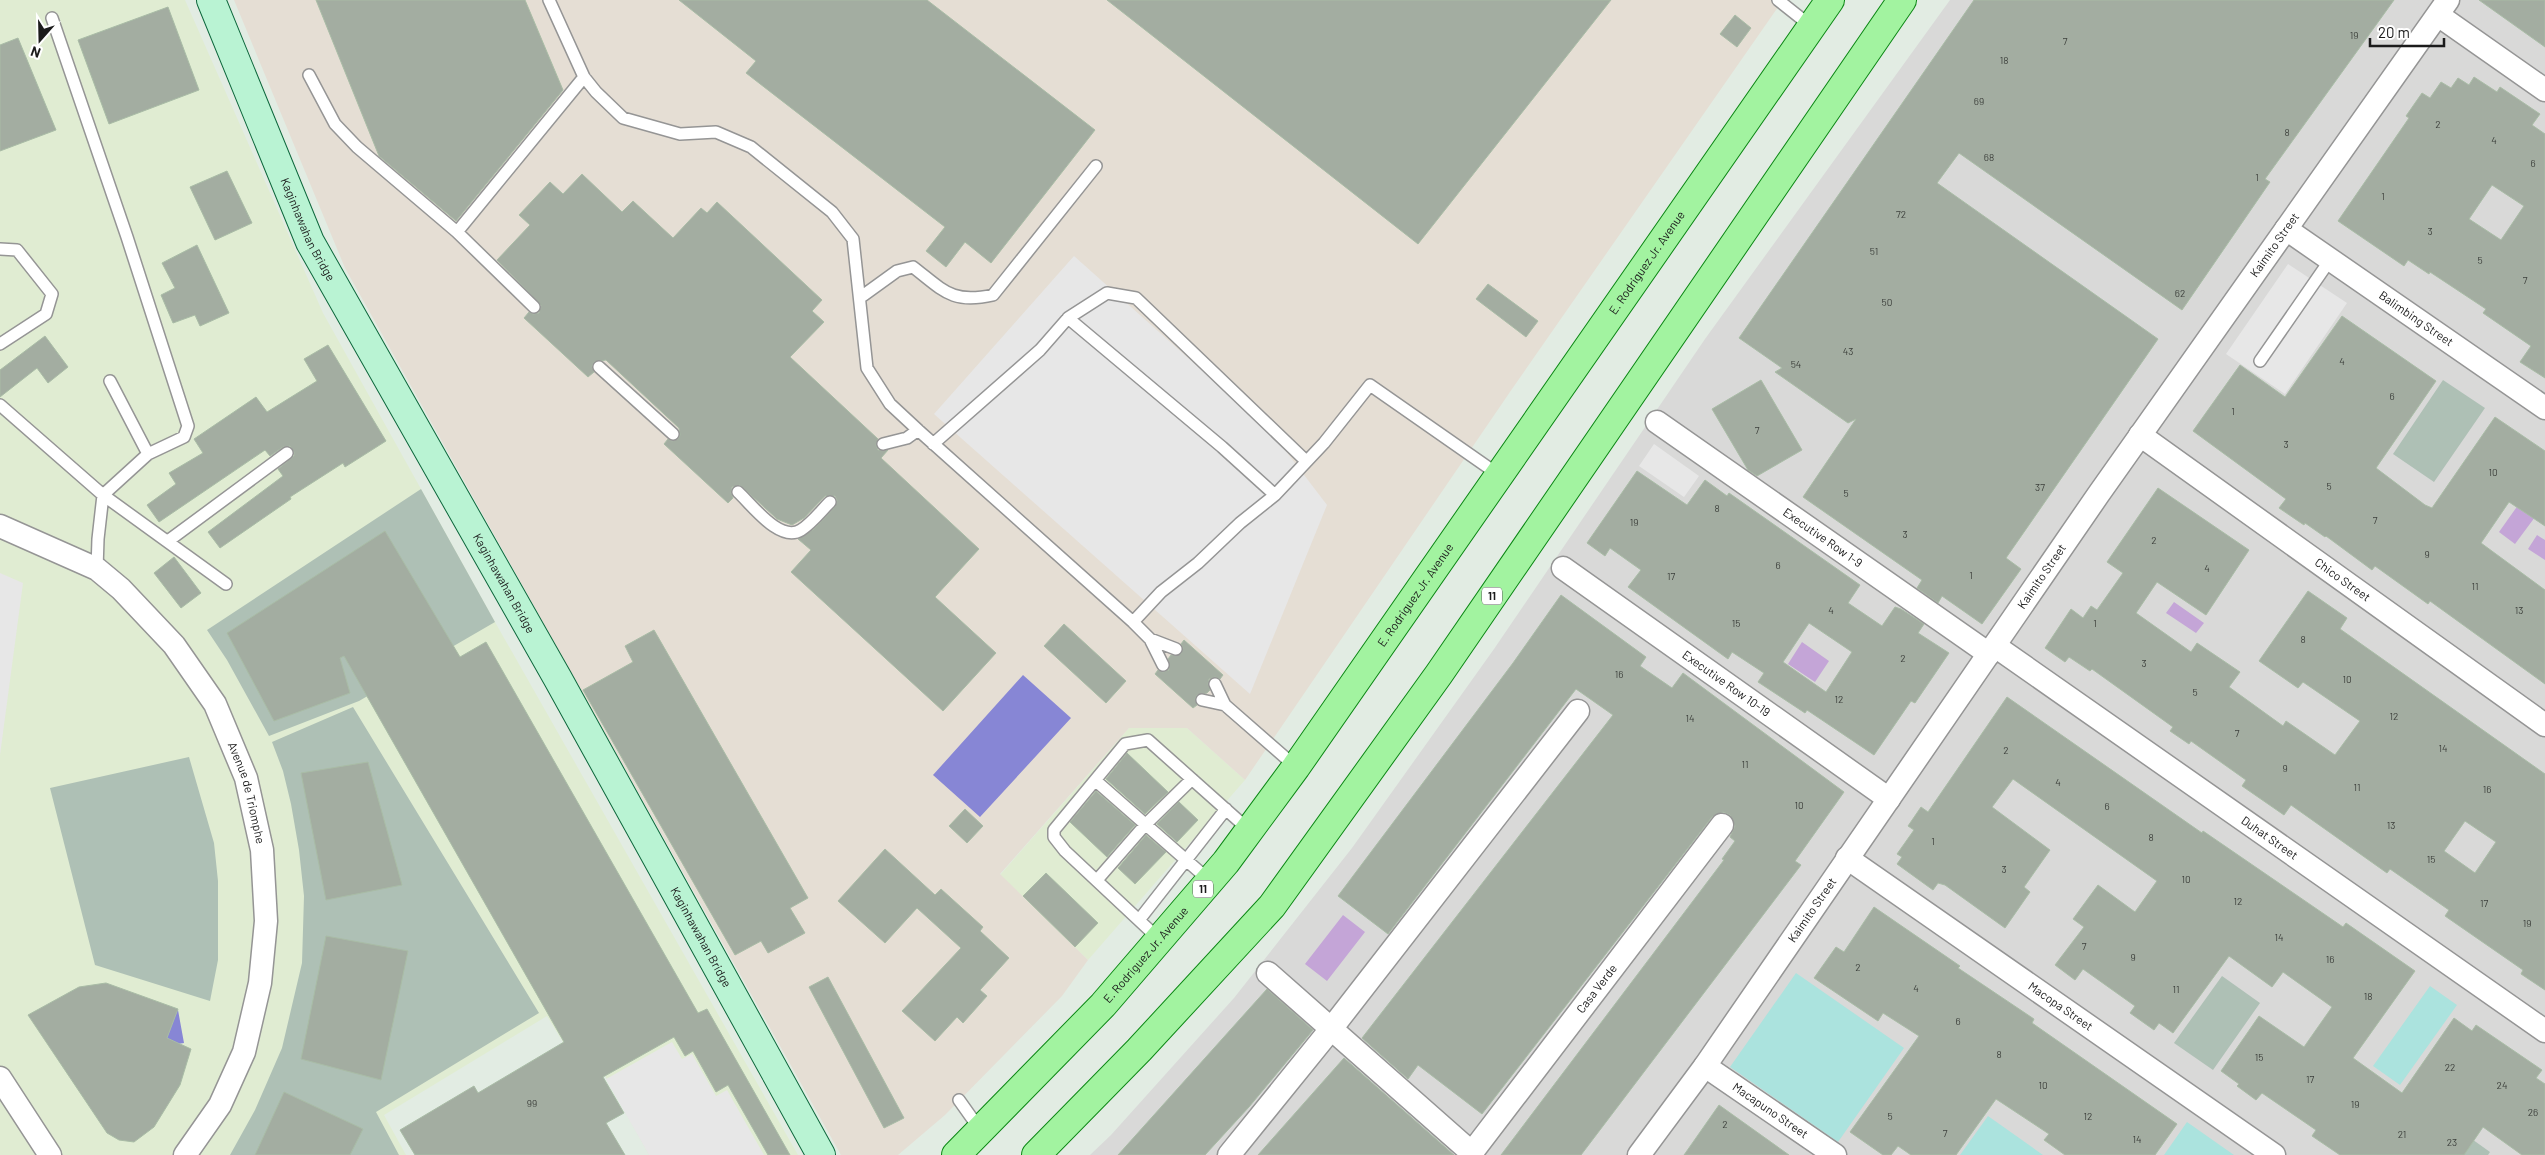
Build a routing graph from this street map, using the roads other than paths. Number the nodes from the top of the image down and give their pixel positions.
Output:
1 (211, 0) edge
2 (549, 0) edge
3 (1778, 0) edge
4 (1830, 0) edge
5 (1902, 0) edge
6 (2443, 8) edge
7 (52, 18) dead end
8 (1812, 27) junction
9 (309, 75) dead end
10 (584, 77) junction
11 (2545, 90) edge
12 (1096, 166) dead end
13 (2286, 229) junction
14 (456, 232) junction
15 (0, 249) edge
16 (2330, 260) junction
17 (861, 296) junction
18 (534, 307) dead end
19 (1068, 318) junction
20 (0, 344) edge
21 (2260, 360) dead end
22 (599, 367) dead end
23 (110, 381) dead end
24 (0, 405) edge
25 (2545, 408) edge
26 (1657, 422) dead end
27 (918, 430) junction
28 (673, 434) dead end
29 (2140, 435) junction
30 (883, 444) dead end
31 (933, 444) junction
32 (287, 453) dead end
33 (148, 454) junction
34 (1306, 461) junction
35 (1498, 476) junction
36 (738, 492) dead end
37 (103, 495) junction
38 (1275, 495) junction
39 (830, 502) dead end
40 (0, 526) edge
41 (168, 541) junction
42 (1563, 568) dead end
43 (97, 569) junction
44 (226, 584) dead end
45 (1133, 622) junction
46 (1150, 639) junction
47 (1176, 649) dead end
48 (1992, 650) junction
49 (1163, 665) dead end
50 (1215, 684) dead end
51 (1202, 700) dead end
52 (1225, 705) junction
53 (1578, 711) dead end
54 (2545, 725) edge
55 (1296, 766) junction
56 (1192, 779) junction
57 (1096, 781) junction
58 (1889, 799) junction
59 (1226, 809) junction
60 (1145, 825) junction
61 (1722, 825) dead end
62 (1249, 830) junction
63 (1847, 858) junction
64 (1186, 860) junction
65 (1097, 880) junction
66 (1210, 881) junction
67 (1139, 920) junction
68 (1160, 940) junction
69 (1268, 974) dead end
70 (1332, 1029) junction
71 (2545, 1031) edge
72 (1705, 1066) junction
73 (0, 1078) edge
74 (959, 1100) dead end
75 (981, 1131) junction
76 (1471, 1154) edge
77 (50, 1155) edge
78 (185, 1155) edge
79 (821, 1155) edge
80 (956, 1155) edge
81 (1036, 1155) edge
82 (1228, 1155) edge
83 (1639, 1155) edge
84 (1835, 1155) edge
85 (2274, 1155) edge

1 - 79 main road, Kaginhawahan Bridge
2 - 10 lane
3 - 8 lane
4 - 8 main road, E. Rodriguez Jr. Avenue / 11
5 - 81 main road, 11
6 - 11 street
6 - 13 street, Kaimito Street
7 - 33 lane
8 - 35 main road, E. Rodriguez Jr. Avenue / 11
9 - 14 lane
10 - 14 lane
10 - 17 lane
12 - 17 lane
13 - 16 street, Balimbing Street
13 - 29 street, Kaimito Street
14 - 18 lane
15 - 20 lane
16 - 21 lane
16 - 25 street, Balimbing Street
17 - 27 lane
19 - 31 lane
19 - 34 lane
19 - 38 lane
22 - 28 lane
23 - 33 lane
24 - 37 lane
26 - 48 street, Executive Row 1-9
27 - 30 lane
27 - 31 lane
29 - 48 street, Kaimito Street
29 - 54 street, Chico Street
31 - 45 lane
32 - 41 lane
33 - 37 lane
34 - 35 lane
34 - 38 lane
35 - 55 main road, E. Rodriguez Jr. Avenue / 11
36 - 39 lane
37 - 41 lane
37 - 43 lane
38 - 45 lane
40 - 43 street, Avenue de Triomphe
41 - 44 lane
42 - 58 street, Executive Row 10-19
43 - 78 street, Avenue de Triomphe
45 - 46 lane
46 - 47 lane
46 - 49 lane
48 - 58 street, Kaimito Street
48 - 71 street, Duhat Street
50 - 52 lane
51 - 52 lane
52 - 55 lane
53 - 70 street
55 - 62 main road, E. Rodriguez Jr. Avenue / 11
56 - 57 lane
56 - 59 lane
56 - 60 lane
57 - 60 lane
57 - 65 lane
58 - 63 street, Kaimito Street
59 - 62 lane
59 - 64 lane
60 - 64 lane
60 - 65 lane
61 - 76 street, Casa Verde
62 - 66 main road, E. Rodriguez Jr. Avenue / 11
63 - 72 street, Kaimito Street
63 - 85 street, Macopa Street
64 - 66 lane
64 - 67 lane
65 - 67 lane
66 - 68 main road, E. Rodriguez Jr. Avenue / 11
67 - 68 lane
68 - 75 main road, E. Rodriguez Jr. Avenue / 11
69 - 70 street, Casa Verde
70 - 76 street, Casa Verde
70 - 82 street
72 - 83 street, Kaimito Street
72 - 84 street, Macapuno Street
73 - 77 street
74 - 75 lane
75 - 80 main road, E. Rodriguez Jr. Avenue / 11

